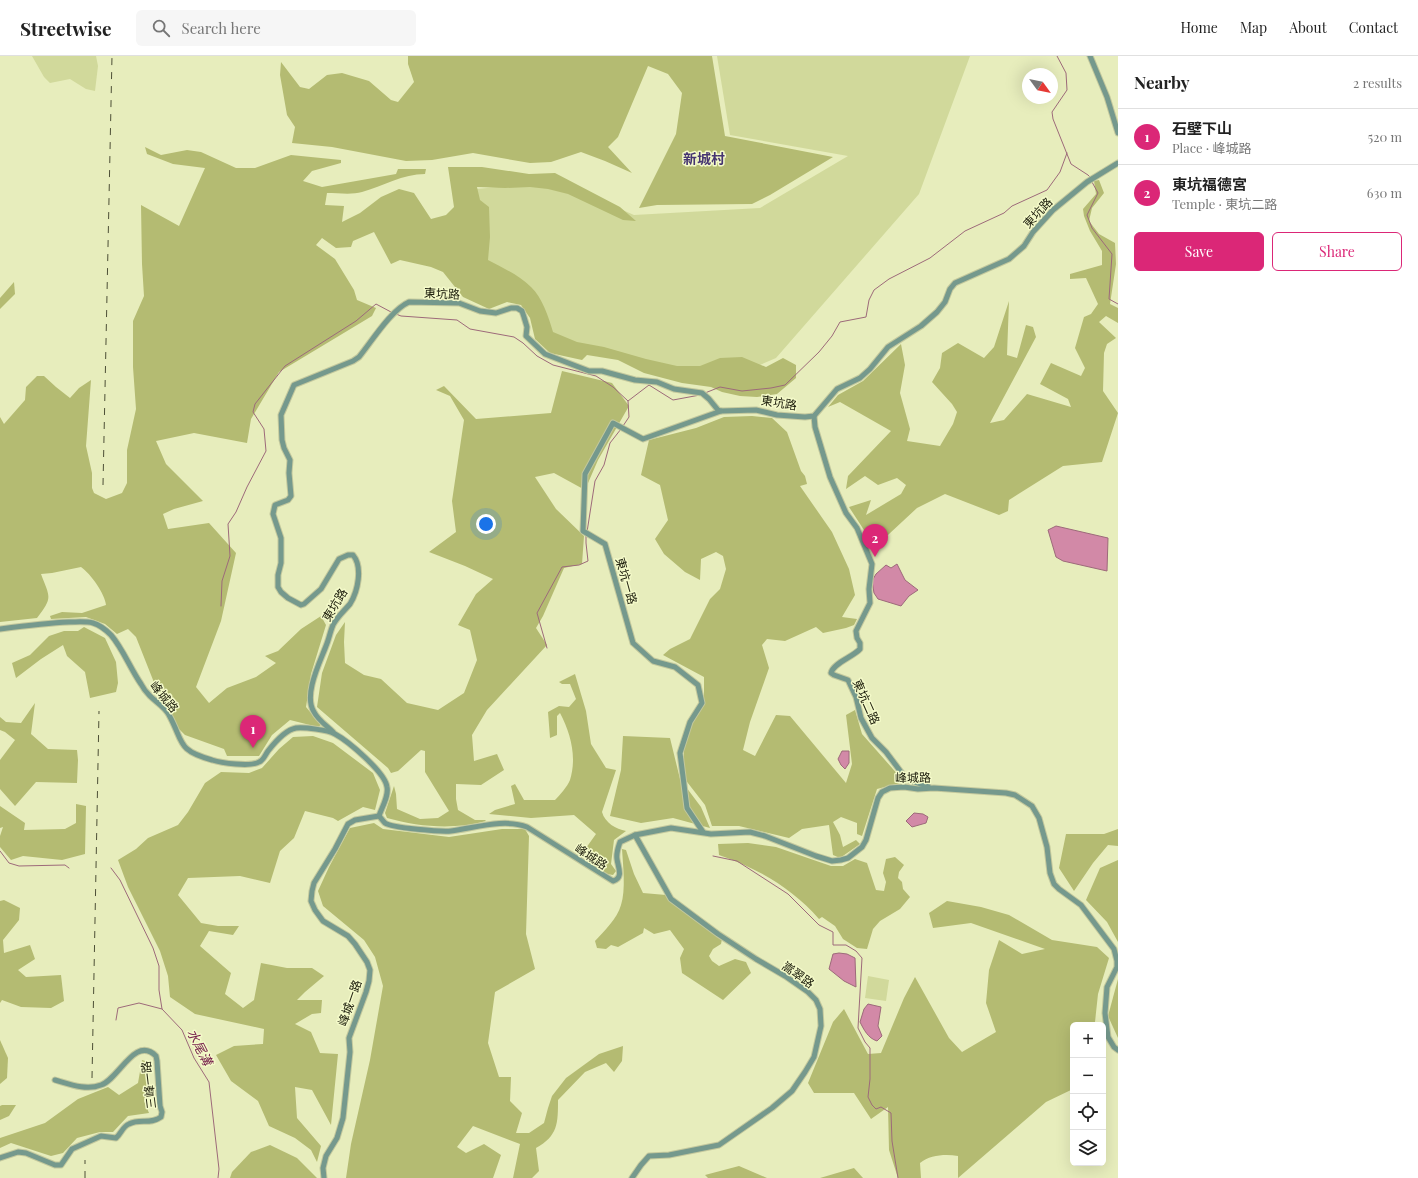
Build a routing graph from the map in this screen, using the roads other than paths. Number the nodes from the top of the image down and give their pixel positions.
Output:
1 (1090, 56) edge
2 (1118, 133) edge
3 (1118, 163) edge
4 (721, 411) junction
5 (814, 416) junction
6 (0, 629) edge
7 (335, 734) junction
8 (934, 788) junction
9 (379, 816) junction
10 (703, 832) junction
11 (635, 835) junction
12 (1118, 1050) edge
13 (55, 1080) dead end
14 (0, 1158) edge
15 (324, 1178) edge
16 (632, 1178) edge

1 - 2 street
3 - 5 street, 東坑路
4 - 5 street, 東坑路
4 - 7 street, 東坑路
4 - 10 street, 東坑一路
5 - 8 street, 東坑二路
6 - 7 street, 峰城路
7 - 9 street, 峰城路
8 - 10 street, 峰城路
8 - 12 street, 峰城路
9 - 11 street, 峰城路
9 - 15 street, 峰城一路
10 - 11 street, 峰城路
11 - 16 street, 嵩翠路
13 - 14 street, 三峰一路

